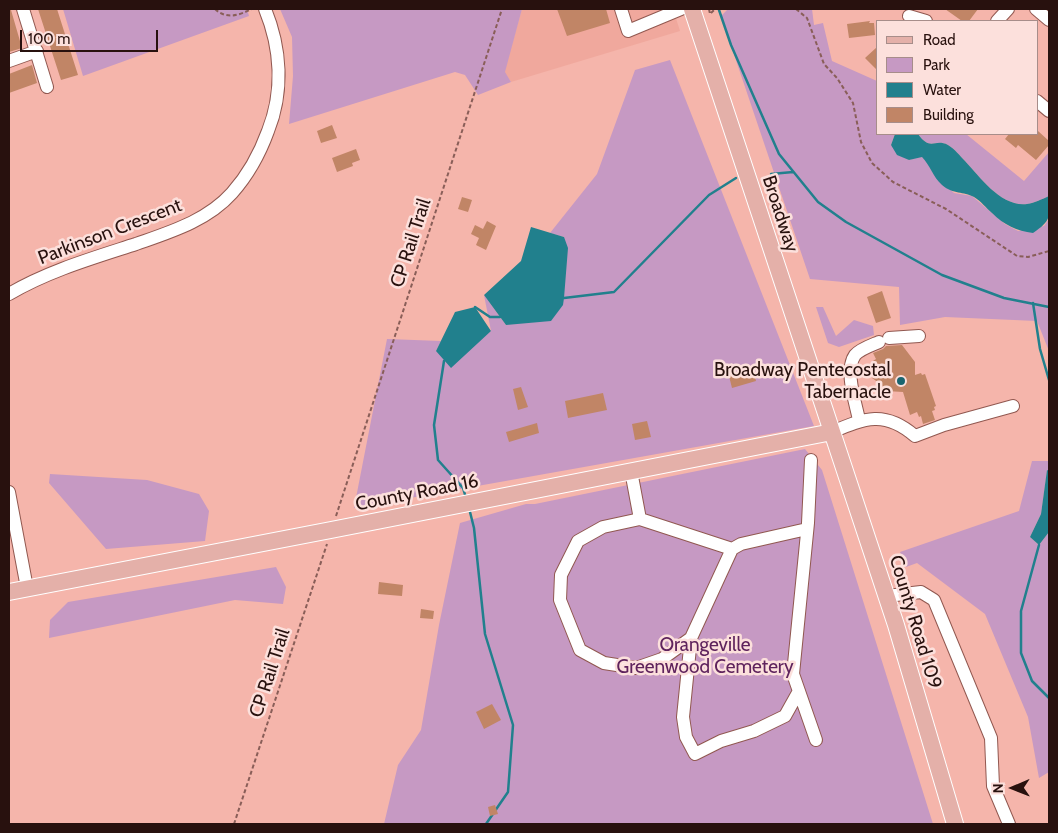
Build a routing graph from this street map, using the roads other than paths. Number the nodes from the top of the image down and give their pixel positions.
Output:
1 (23, 9) edge
2 (265, 9) edge
3 (621, 9) edge
4 (681, 9) edge
5 (692, 9) edge
6 (1008, 9) edge
7 (1036, 9) edge
8 (909, 16) dead end
9 (923, 20) edge
10 (998, 20) edge
11 (1049, 20) edge
12 (37, 51) junction
13 (9, 61) edge
14 (47, 87) dead end
15 (1038, 102) edge
16 (1049, 111) edge
17 (9, 294) edge
18 (919, 336) dead end
19 (1013, 406) dead end
20 (860, 420) junction
21 (832, 432) junction
22 (811, 460) dead end
23 (630, 471) junction
24 (9, 492) edge
25 (640, 519) junction
26 (807, 529) junction
27 (732, 549) junction
28 (27, 588) junction
29 (9, 592) edge
30 (886, 596) junction
31 (691, 638) junction
32 (799, 691) junction
33 (785, 716) junction
34 (809, 721) junction
35 (816, 740) dead end
36 (955, 824) edge
37 (1009, 824) edge

1 - 12 street
2 - 17 street, Parkinson Crescent
3 - 4 street
5 - 21 main road, Broadway
6 - 10 street
7 - 11 street
8 - 9 street
12 - 13 street
12 - 14 street
15 - 16 street
18 - 20 street
19 - 20 street
20 - 21 street
21 - 23 main road, County Road 16
21 - 30 main road, County Road 109
22 - 26 street
23 - 25 street
23 - 28 main road, County Road 16
24 - 28 street
25 - 27 street
25 - 31 street
26 - 27 street
26 - 32 street
27 - 31 street
28 - 29 main road, County Road 16
30 - 36 main road, County Road 109
30 - 37 street
31 - 33 street
32 - 33 street
32 - 34 street
33 - 34 street
34 - 35 street

